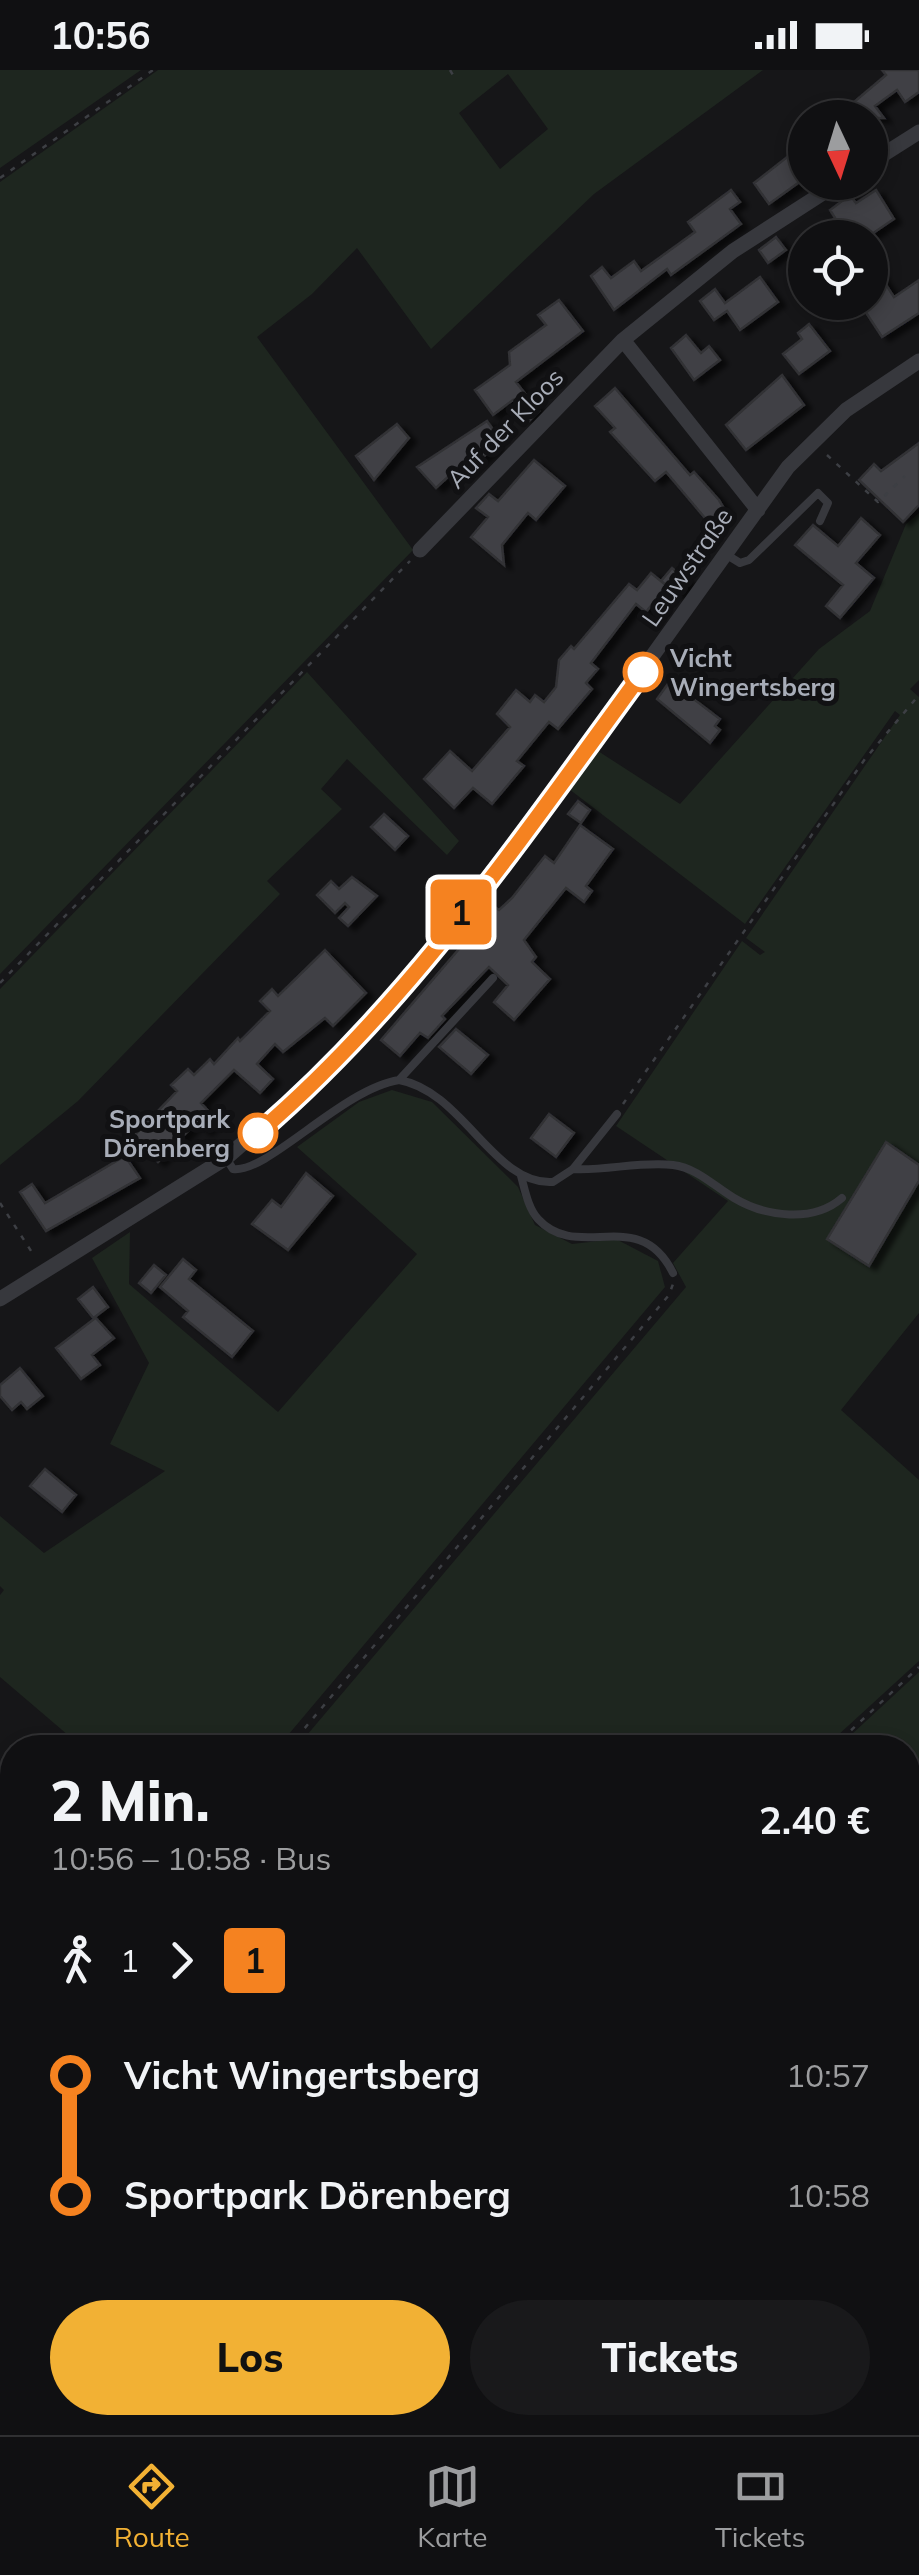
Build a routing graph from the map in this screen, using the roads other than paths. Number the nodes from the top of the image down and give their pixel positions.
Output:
1 (919, 132) edge
2 (888, 152) edge
3 (812, 200) edge
4 (624, 340) junction
5 (919, 361) edge
6 (758, 510) junction
7 (820, 522) dead end
8 (420, 550) road end
9 (727, 555) junction
10 (494, 978) dead end
11 (399, 1080) junction
12 (616, 1114) road end
13 (226, 1158) junction
14 (573, 1169) junction
15 (521, 1176) junction
16 (842, 1198) dead end
17 (673, 1273) road end
18 (0, 1299) edge

1 - 2 street
3 - 4 street, Auf der Kloos
4 - 6 street
4 - 8 street, Auf der Kloos
5 - 6 street, Leuwstraße
6 - 9 street, Leuwstraße
7 - 9 lane
9 - 13 street, Leuwstraße
10 - 11 lane
11 - 13 lane
11 - 15 lane
12 - 14 lane
13 - 18 street, Leuwstraße
14 - 15 lane
14 - 16 lane
15 - 17 lane

